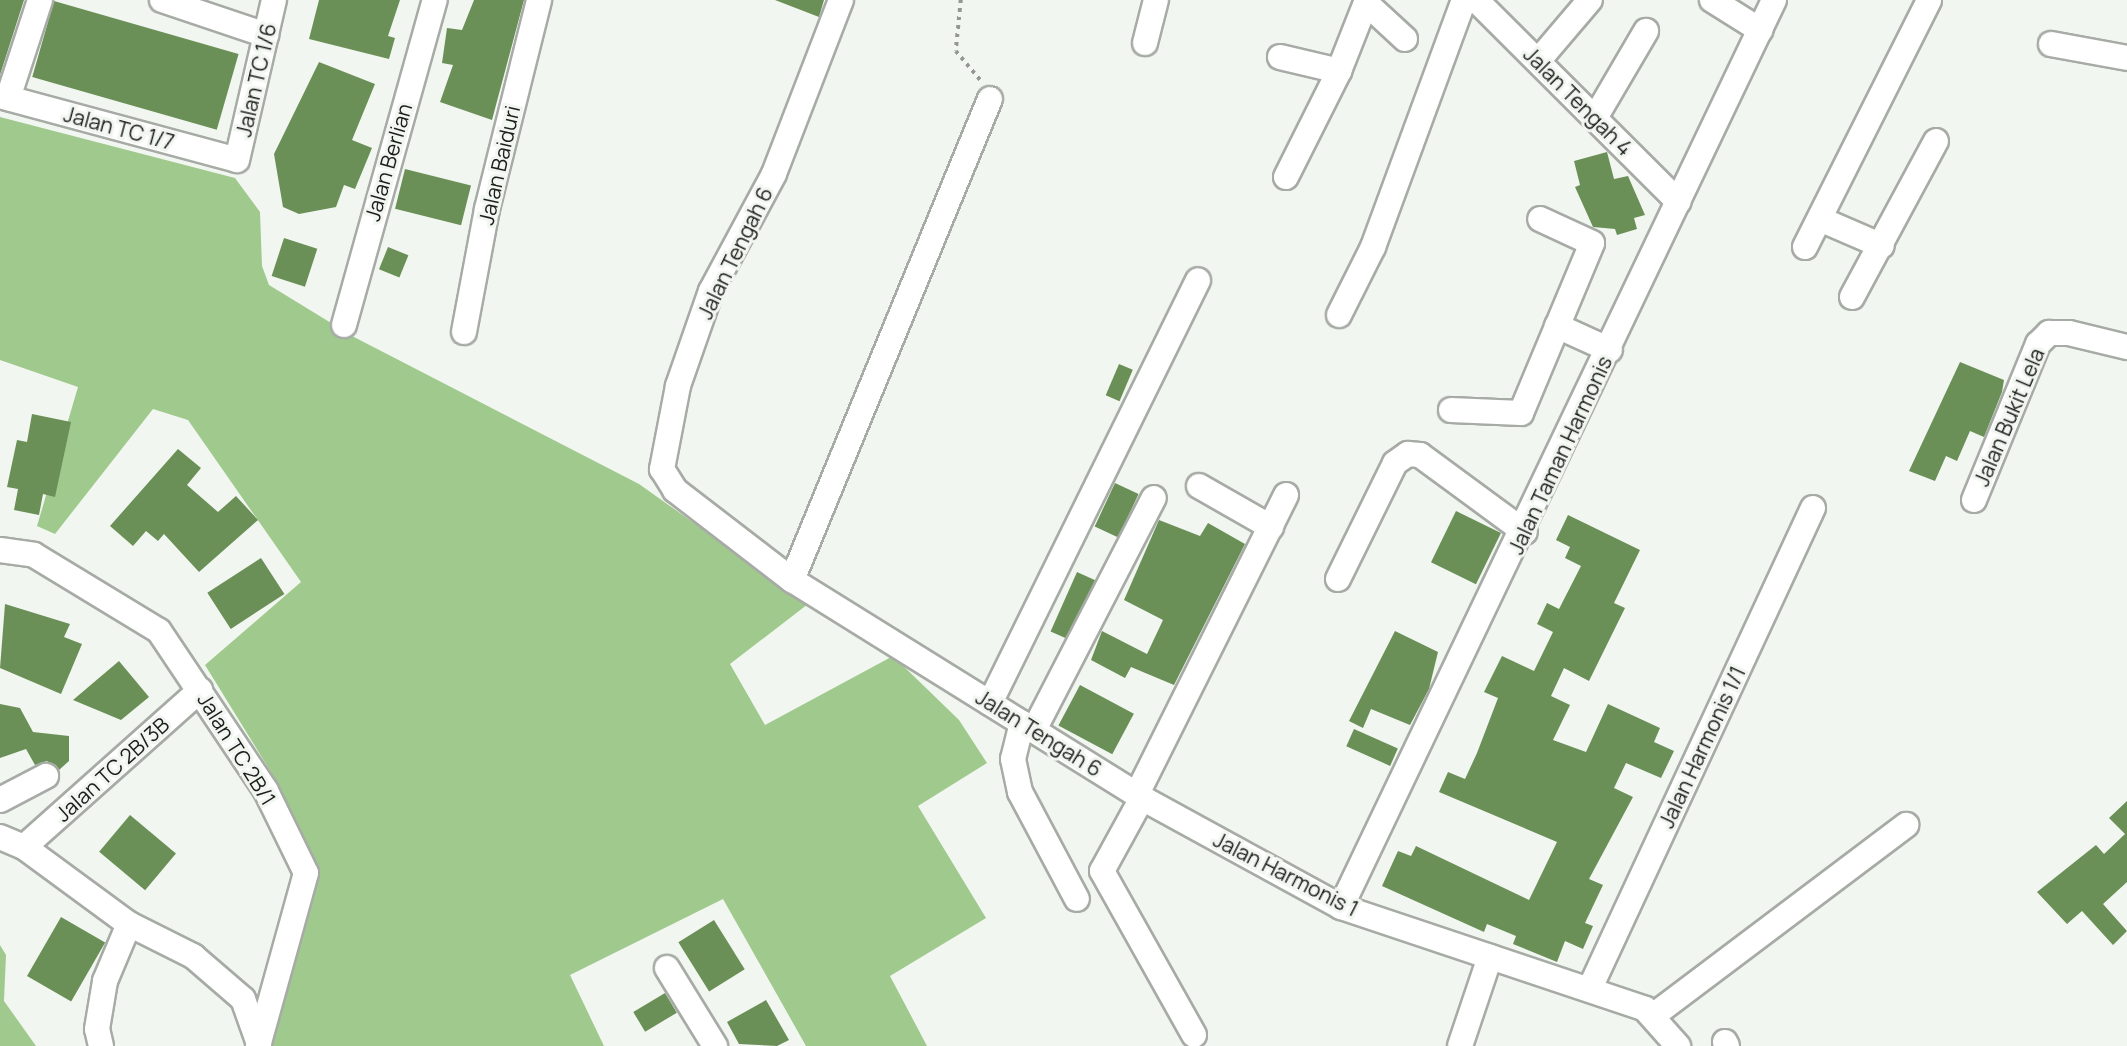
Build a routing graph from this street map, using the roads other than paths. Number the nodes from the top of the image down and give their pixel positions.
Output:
1 (40, 0) edge
2 (162, 0) edge
3 (274, 0) edge
4 (435, 0) edge
5 (539, 0) edge
6 (841, 0) edge
7 (1156, 0) edge
8 (1464, 0) edge
9 (1476, 0) edge
10 (1590, 0) edge
11 (1712, 0) edge
12 (1774, 0) edge
13 (1929, 0) edge
14 (1366, 1) edge
15 (1760, 30) junction
16 (1646, 31) dead end
17 (267, 36) junction
18 (1405, 39) dead end
19 (1145, 43) dead end
20 (2050, 44) dead end
21 (1280, 57) dead end
22 (2127, 58) edge
23 (1538, 61) junction
24 (1339, 71) junction
25 (4, 97) edge
26 (990, 99) road end
27 (1595, 118) junction
28 (1936, 141) dead end
29 (237, 160) joint
30 (1286, 177) dead end
31 (1679, 202) junction
32 (1540, 219) dead end
33 (1822, 220) junction
34 (1882, 246) junction
35 (1805, 247) dead end
36 (1198, 280) dead end
37 (1852, 298) dead end
38 (1339, 315) dead end
39 (345, 325) dead end
40 (1557, 326) junction
41 (464, 332) dead end
42 (2127, 347) edge
43 (1610, 350) junction
44 (1451, 410) dead end
45 (1199, 486) dead end
46 (1286, 495) dead end
47 (1154, 498) dead end
48 (1974, 500) dead end
49 (1812, 508) dead end
50 (1271, 527) junction
51 (1525, 532) junction
52 (0, 550) edge
53 (1338, 579) dead end
54 (792, 580) junction
55 (200, 690) junction
56 (990, 703) junction
57 (1028, 726) junction
58 (46, 776) dead end
59 (1139, 796) junction
60 (0, 800) edge
61 (1906, 825) dead end
62 (0, 837) edge
63 (24, 847) junction
64 (1077, 899) dead end
65 (1341, 907) junction
66 (129, 924) junction
67 (1490, 957) junction
68 (667, 968) dead end
69 (1591, 986) junction
70 (1654, 1015) junction
71 (1194, 1035) dead end
72 (258, 1045) edge
73 (101, 1046) edge
74 (715, 1046) edge
75 (1460, 1046) edge
76 (1678, 1046) edge

1 - 25 street
2 - 17 street
3 - 17 street, Jalan TC 1/6
4 - 39 street, Jalan Berlian
5 - 41 street, Jalan Baiduri
6 - 54 street, Jalan Tengah 6
7 - 19 street
8 - 38 street
9 - 23 street, Jalan Tengah 4
10 - 23 street
11 - 15 street
12 - 15 street, Jalan Taman Harmonis
13 - 33 street
14 - 18 street
14 - 24 street
15 - 31 street, Jalan Taman Harmonis
16 - 27 street
17 - 29 street, Jalan TC 1/6
20 - 22 street
21 - 24 street
23 - 27 street, Jalan Tengah 4
24 - 30 street
25 - 29 street, Jalan TC 1/7
26 - 54 street
27 - 31 street, Jalan Tengah 4
28 - 34 street
31 - 43 street, Jalan Taman Harmonis
32 - 40 street
33 - 34 street
33 - 35 street
34 - 37 street
36 - 56 street
40 - 43 street
40 - 44 street
42 - 48 street, Jalan Bukit Lela
43 - 51 street, Jalan Taman Harmonis
45 - 50 street
46 - 50 street
47 - 57 street
49 - 69 street, Jalan Harmonis 1/1
50 - 59 street
51 - 53 street
51 - 65 street, Jalan Taman Harmonis
52 - 55 street, Jalan TC 2B/1
54 - 56 street, Jalan Tengah 6
55 - 63 street, Jalan TC 2B/3B
55 - 72 street, Jalan TC 2B/1
56 - 57 street, Jalan Tengah 6
57 - 59 street, Jalan Tengah 6
57 - 64 street
58 - 60 street
59 - 65 street, Jalan Harmonis 1
59 - 71 street
61 - 70 street
62 - 63 street
63 - 66 street
65 - 67 street, Jalan Harmonis 1
66 - 72 street
66 - 73 street
67 - 69 street, Jalan Harmonis 1
67 - 75 street
68 - 74 street
69 - 70 street, Jalan Harmonis 1
70 - 76 street, Jalan Harmonis 1

